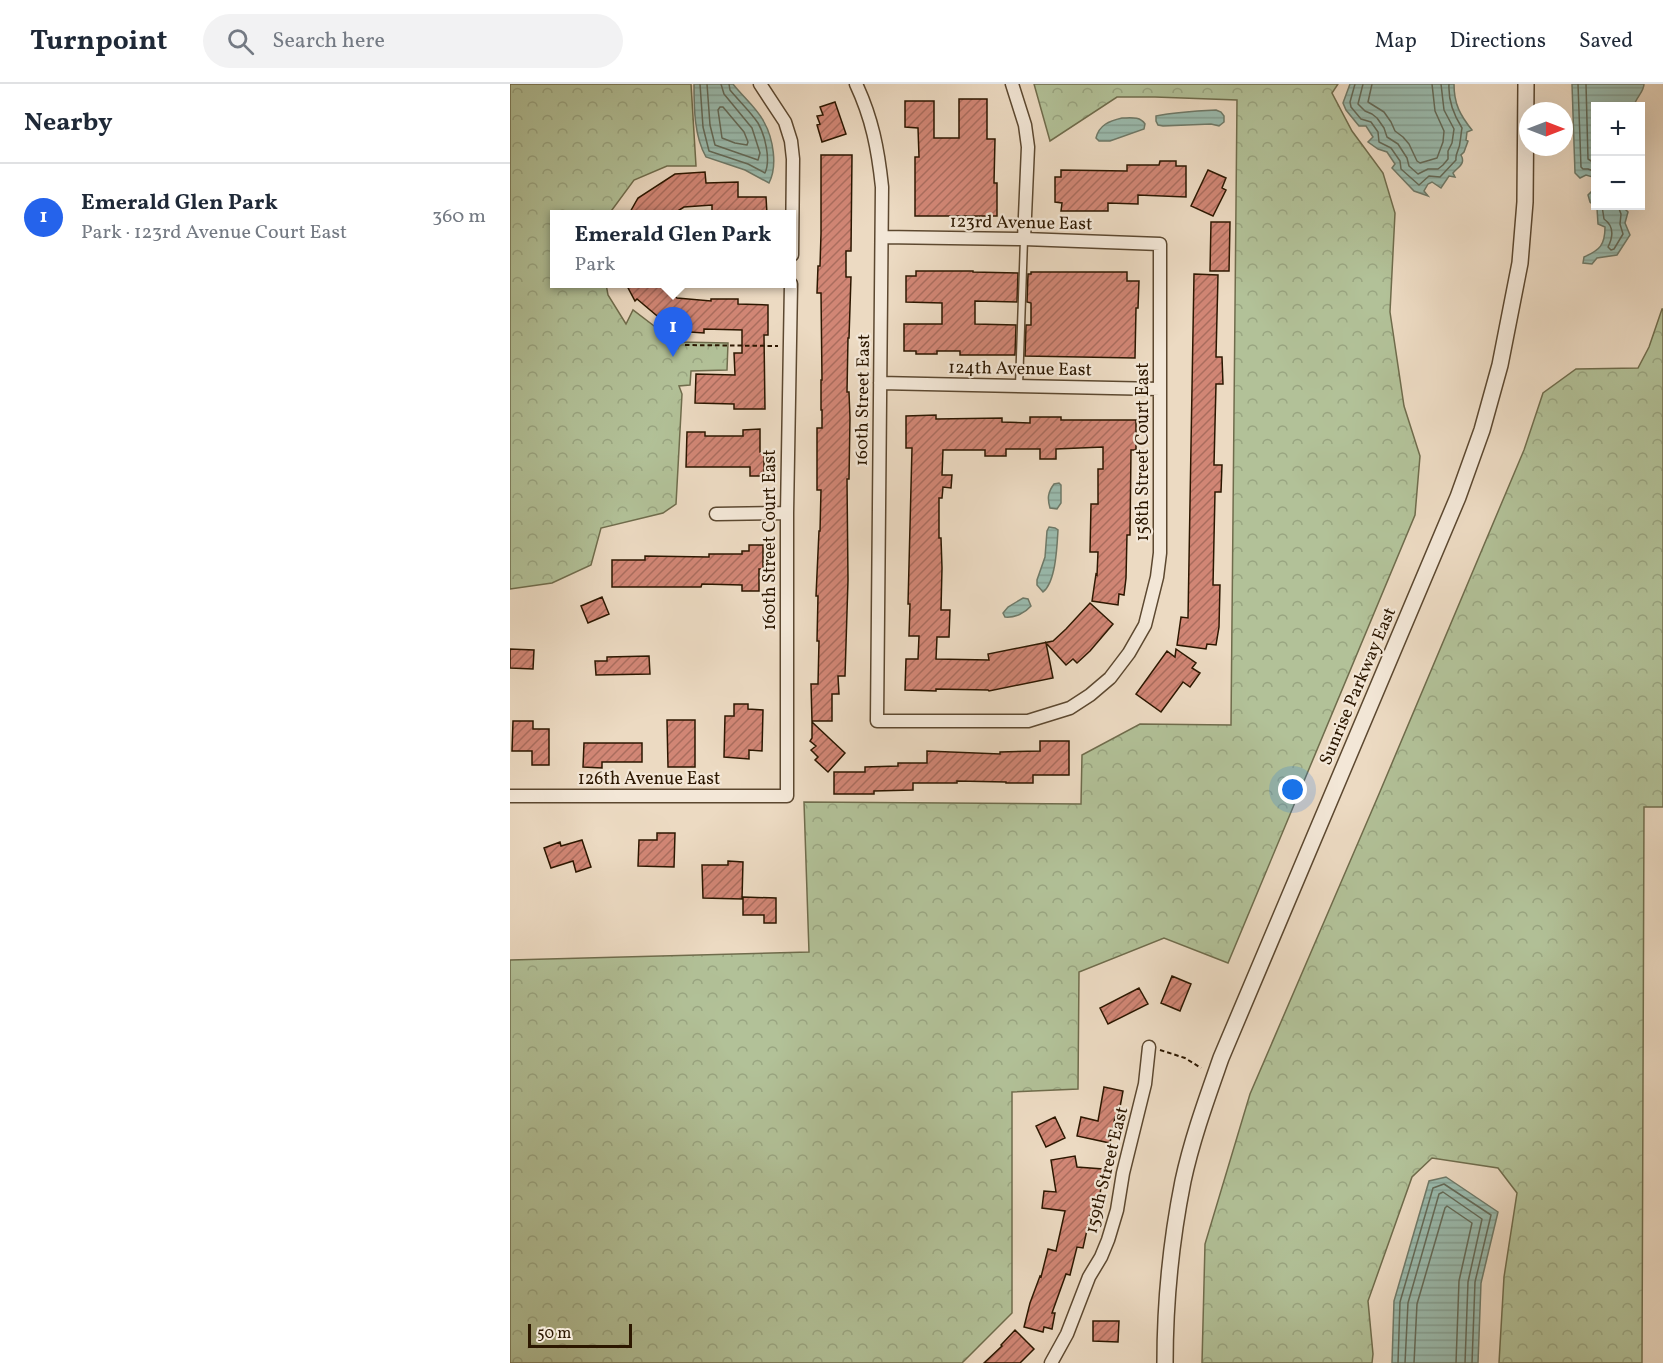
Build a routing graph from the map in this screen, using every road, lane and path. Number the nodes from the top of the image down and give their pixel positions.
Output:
1 (760, 84) edge
2 (856, 84) edge
3 (1012, 84) edge
4 (1526, 84) edge
5 (792, 210) edge
6 (882, 237) junction
7 (1024, 239) junction
8 (1160, 244) joint
9 (791, 288) edge
10 (685, 345) dead end
11 (790, 346) junction
12 (880, 384) junction
13 (1019, 386) junction
14 (1160, 389) junction
15 (787, 513) junction
16 (716, 514) dead end
17 (876, 721) joint
18 (510, 796) edge
19 (787, 796) joint
20 (1149, 1047) joint
21 (1196, 1065) dead end
22 (1051, 1363) edge
23 (1165, 1363) edge

1 - 5 street
2 - 6 street, 160th Street East
3 - 7 street
4 - 23 street, Sunrise Parkway East
6 - 7 street, 123rd Avenue East
6 - 12 street, 160th Street East
7 - 8 street, 123rd Avenue East
7 - 13 lane
8 - 14 street, 158th Street Court East
9 - 11 street, 160th Street Court East
10 - 11 path
11 - 15 street, 160th Street Court East
12 - 13 street, 124th Avenue East
12 - 17 street, 160th Street East
13 - 14 street, 124th Avenue East
14 - 17 street, 158th Street Court East
15 - 16 street
15 - 19 street, 160th Street Court East
18 - 19 street, 126th Avenue East
20 - 21 path
20 - 22 street, 159th Street East

